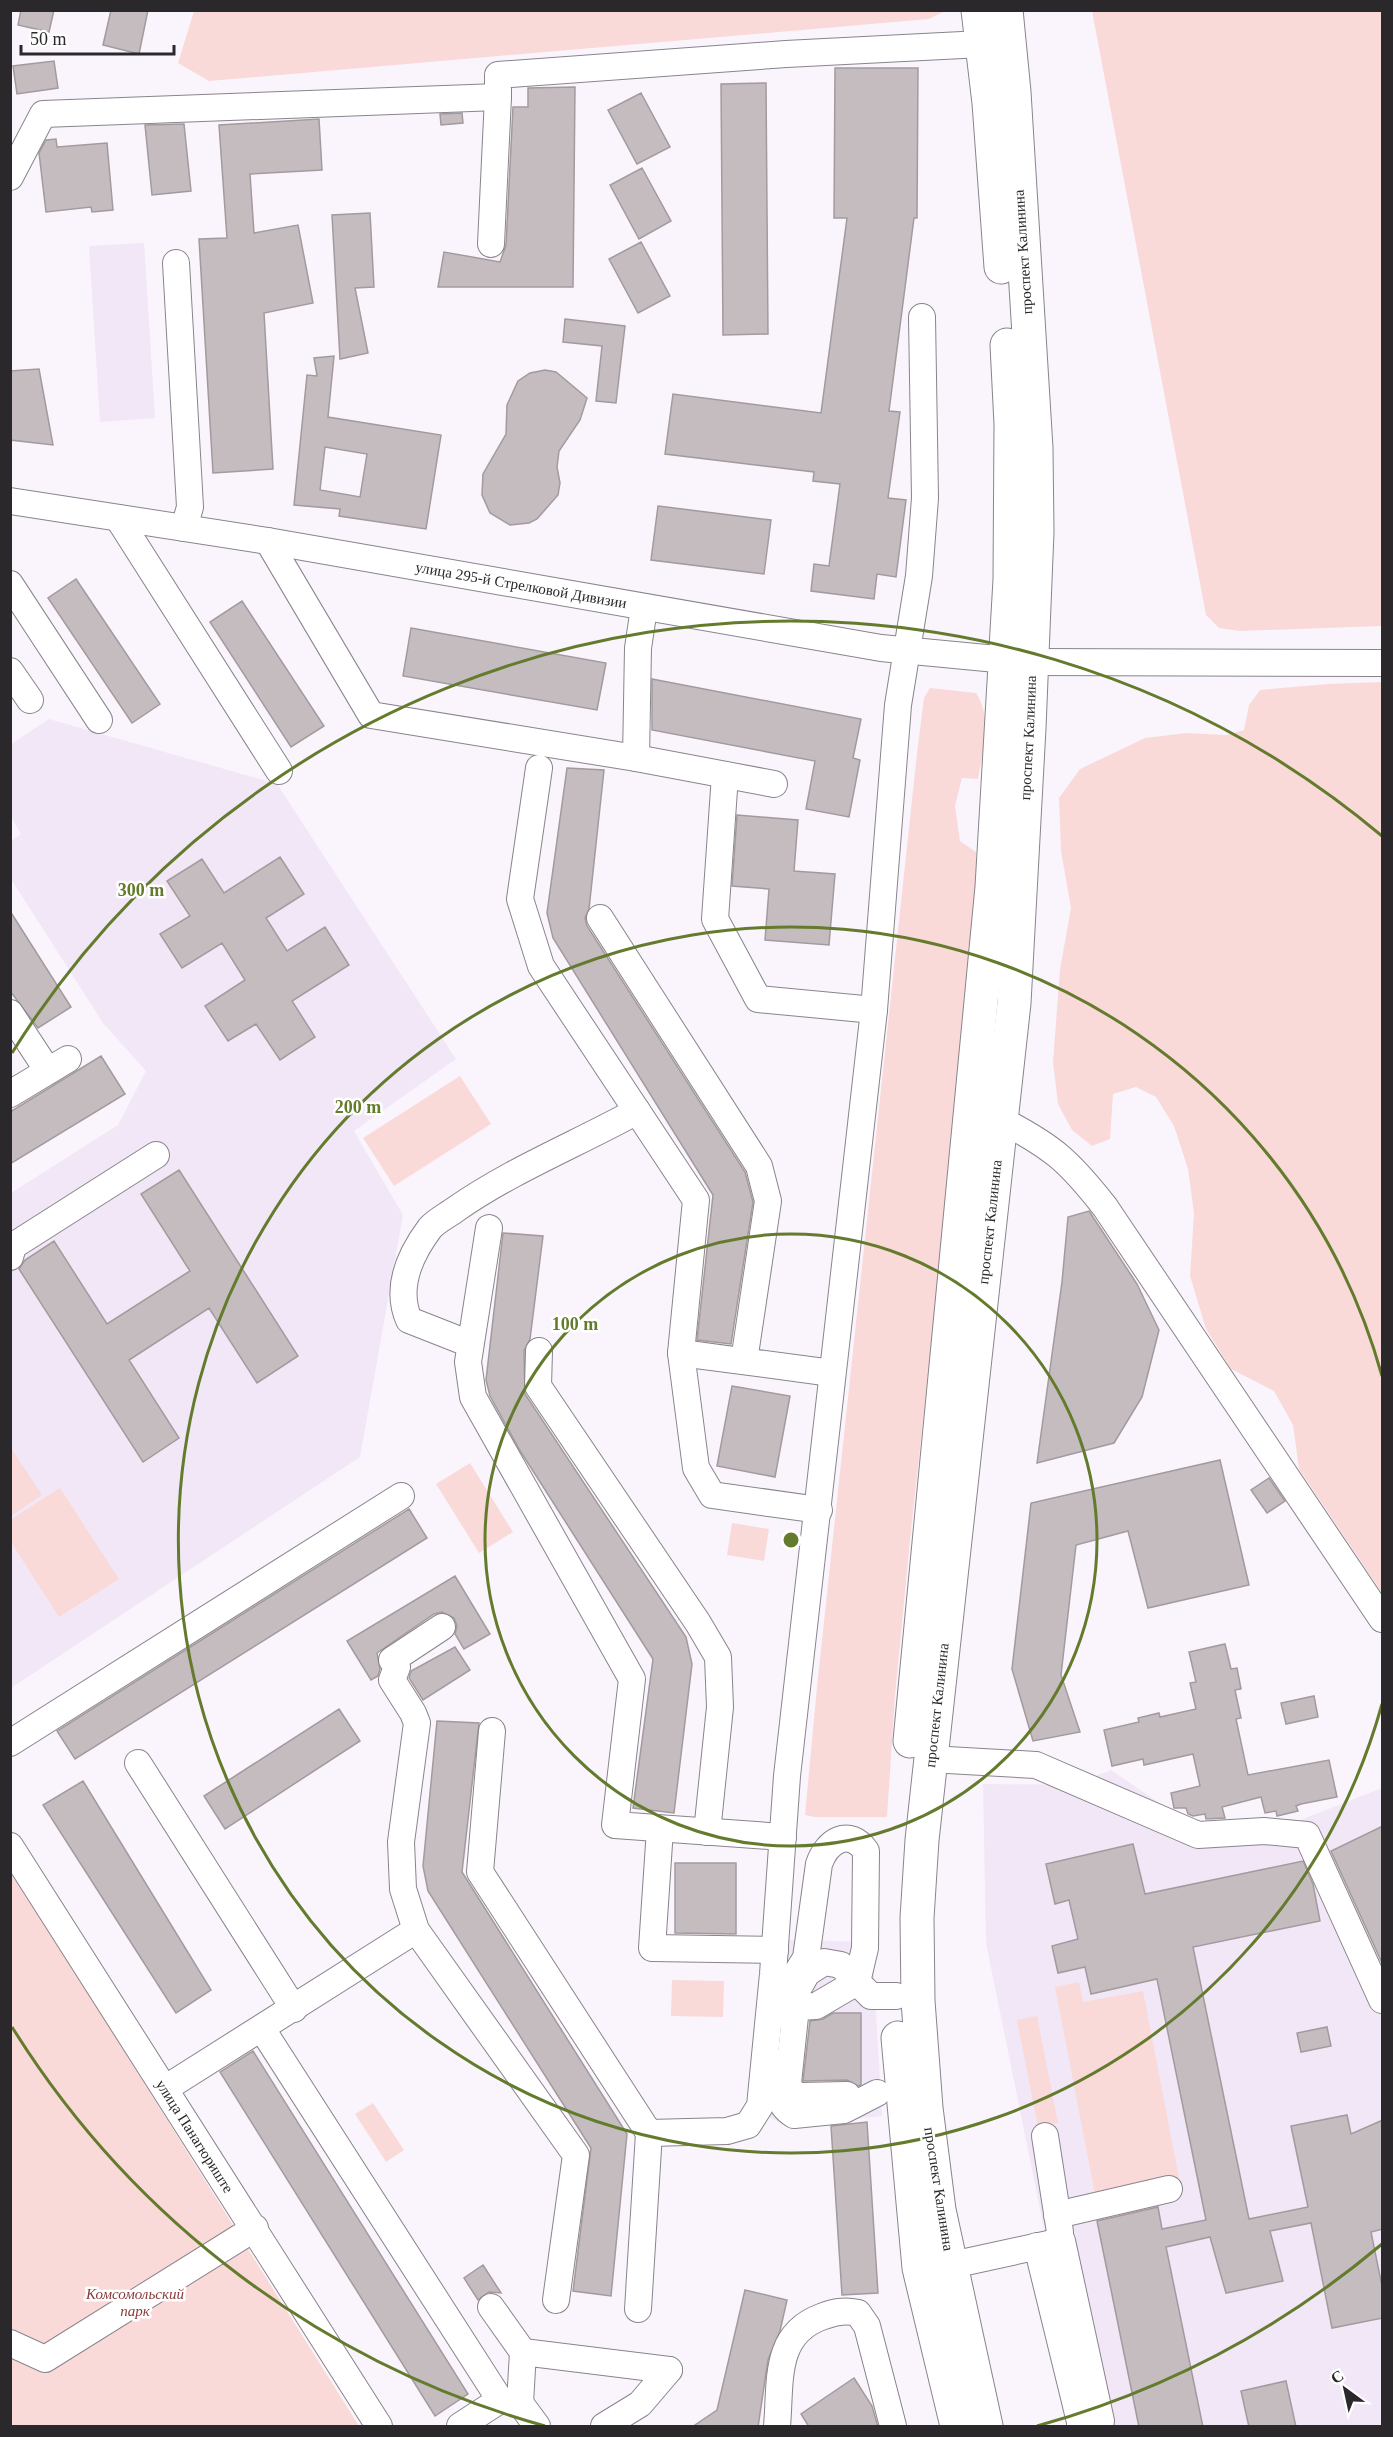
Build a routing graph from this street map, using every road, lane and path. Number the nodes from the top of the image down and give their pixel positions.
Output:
1 (978, 10) edge
2 (1006, 10) edge
3 (982, 44) junction
4 (498, 97) junction
5 (10, 177) edge
6 (491, 244) dead end
7 (176, 263) dead end
8 (922, 317) dead end
9 (10, 501) edge
10 (118, 518) junction
11 (184, 528) junction
12 (268, 541) junction
13 (10, 585) edge
14 (644, 608) junction
15 (906, 651) junction
16 (1019, 661) junction
17 (1383, 663) edge
18 (10, 671) edge
19 (30, 700) dead end
20 (99, 720) dead end
21 (636, 758) junction
22 (539, 768) dead end
23 (279, 771) dead end
24 (725, 775) junction
25 (774, 784) dead end
26 (600, 918) dead end
27 (982, 1000) junction
28 (1014, 1003) junction
29 (874, 1010) junction
30 (10, 1013) edge
31 (10, 1095) edge
32 (637, 1111) junction
33 (1001, 1120) junction
34 (156, 1155) dead end
35 (489, 1228) dead end
36 (10, 1257) edge
37 (470, 1344) junction
38 (539, 1350) dead end
39 (681, 1353) junction
40 (744, 1361) junction
41 (832, 1372) junction
42 (400, 1496) dead end
43 (819, 1510) junction
44 (1383, 1619) edge
45 (442, 1627) dead end
46 (492, 1731) dead end
47 (10, 1743) edge
48 (930, 1759) junction
49 (138, 1763) dead end
50 (660, 1829) junction
51 (707, 1832) junction
52 (783, 1837) junction
53 (10, 1846) edge
54 (416, 1930) junction
55 (775, 1950) junction
56 (857, 1982) junction
57 (1381, 1991) edge
58 (896, 1996) junction
59 (796, 2007) junction
60 (294, 2009) junction
61 (262, 2029) junction
62 (166, 2088) junction
63 (889, 2092) junction
64 (649, 2133) junction
65 (1045, 2136) dead end
66 (1169, 2189) dead end
67 (1057, 2215) junction
68 (255, 2228) junction
69 (1062, 2241) junction
70 (1037, 2246) junction
71 (952, 2265) junction
72 (556, 2300) dead end
73 (490, 2307) dead end
74 (638, 2309) dead end
75 (10, 2343) edge
76 (523, 2352) junction
77 (510, 2401) junction
78 (1091, 2425) edge
79 (379, 2427) edge
80 (460, 2427) edge
81 (537, 2427) edge
82 (604, 2427) edge
83 (777, 2427) edge
84 (893, 2427) edge
85 (957, 2427) edge
86 (986, 2427) edge

1 - 3 main road, проспект Калинина
2 - 16 main road, проспект Калинина
3 - 4 street
3 - 16 main road, проспект Калинина
4 - 5 street
4 - 6 street
7 - 11 street
8 - 15 street
9 - 10 street, улица 295-й Стрелковой Дивизии
10 - 11 street, улица 295-й Стрелковой Дивизии
10 - 23 street
11 - 12 street, улица 295-й Стрелковой Дивизии
12 - 14 street, улица 295-й Стрелковой Дивизии
12 - 21 street
13 - 20 street
14 - 15 street, улица 295-й Стрелковой Дивизии
14 - 21 street
15 - 16 street, улица 295-й Стрелковой Дивизии
15 - 29 street
16 - 17 street, улица 295-й Стрелковой Дивизии
16 - 27 main road, проспект Калинина
16 - 28 main road, проспект Калинина
18 - 19 street
21 - 24 street
22 - 32 street
24 - 25 street
24 - 29 street
26 - 40 street
27 - 28 main road
27 - 58 main road, проспект Калинина
28 - 33 main road, проспект Калинина
29 - 41 street
30 - 31 street
32 - 37 street
32 - 39 street
33 - 44 street
33 - 48 main road, проспект Калинина
34 - 36 street
35 - 37 street
37 - 50 street
38 - 51 street
39 - 40 street
39 - 43 street
40 - 41 street
41 - 43 street
42 - 47 street
43 - 52 street
45 - 54 street
46 - 64 street
48 - 57 street
48 - 71 main road, проспект Калинина
49 - 60 street
50 - 51 street
50 - 55 street
51 - 52 street
52 - 55 street
53 - 62 street, улица Панагюриште
54 - 60 street
54 - 72 street
55 - 64 street
56 - 58 street
56 - 59 street
56 - 59 street
56 - 63 street
58 - 63 main road, проспект Калинина
59 - 63 street
60 - 61 street
61 - 62 street
61 - 77 street
62 - 68 street, улица Панагюриште
63 - 85 main road, проспект Калинина
64 - 74 street
65 - 67 street
66 - 67 street
67 - 69 street
68 - 75 street
68 - 79 street, улица Панагюриште
69 - 70 street
69 - 78 street
70 - 71 street
70 - 78 street
71 - 86 main road, проспект Калинина
73 - 76 street
76 - 77 street
76 - 82 street
77 - 80 street
77 - 81 street
83 - 84 street

